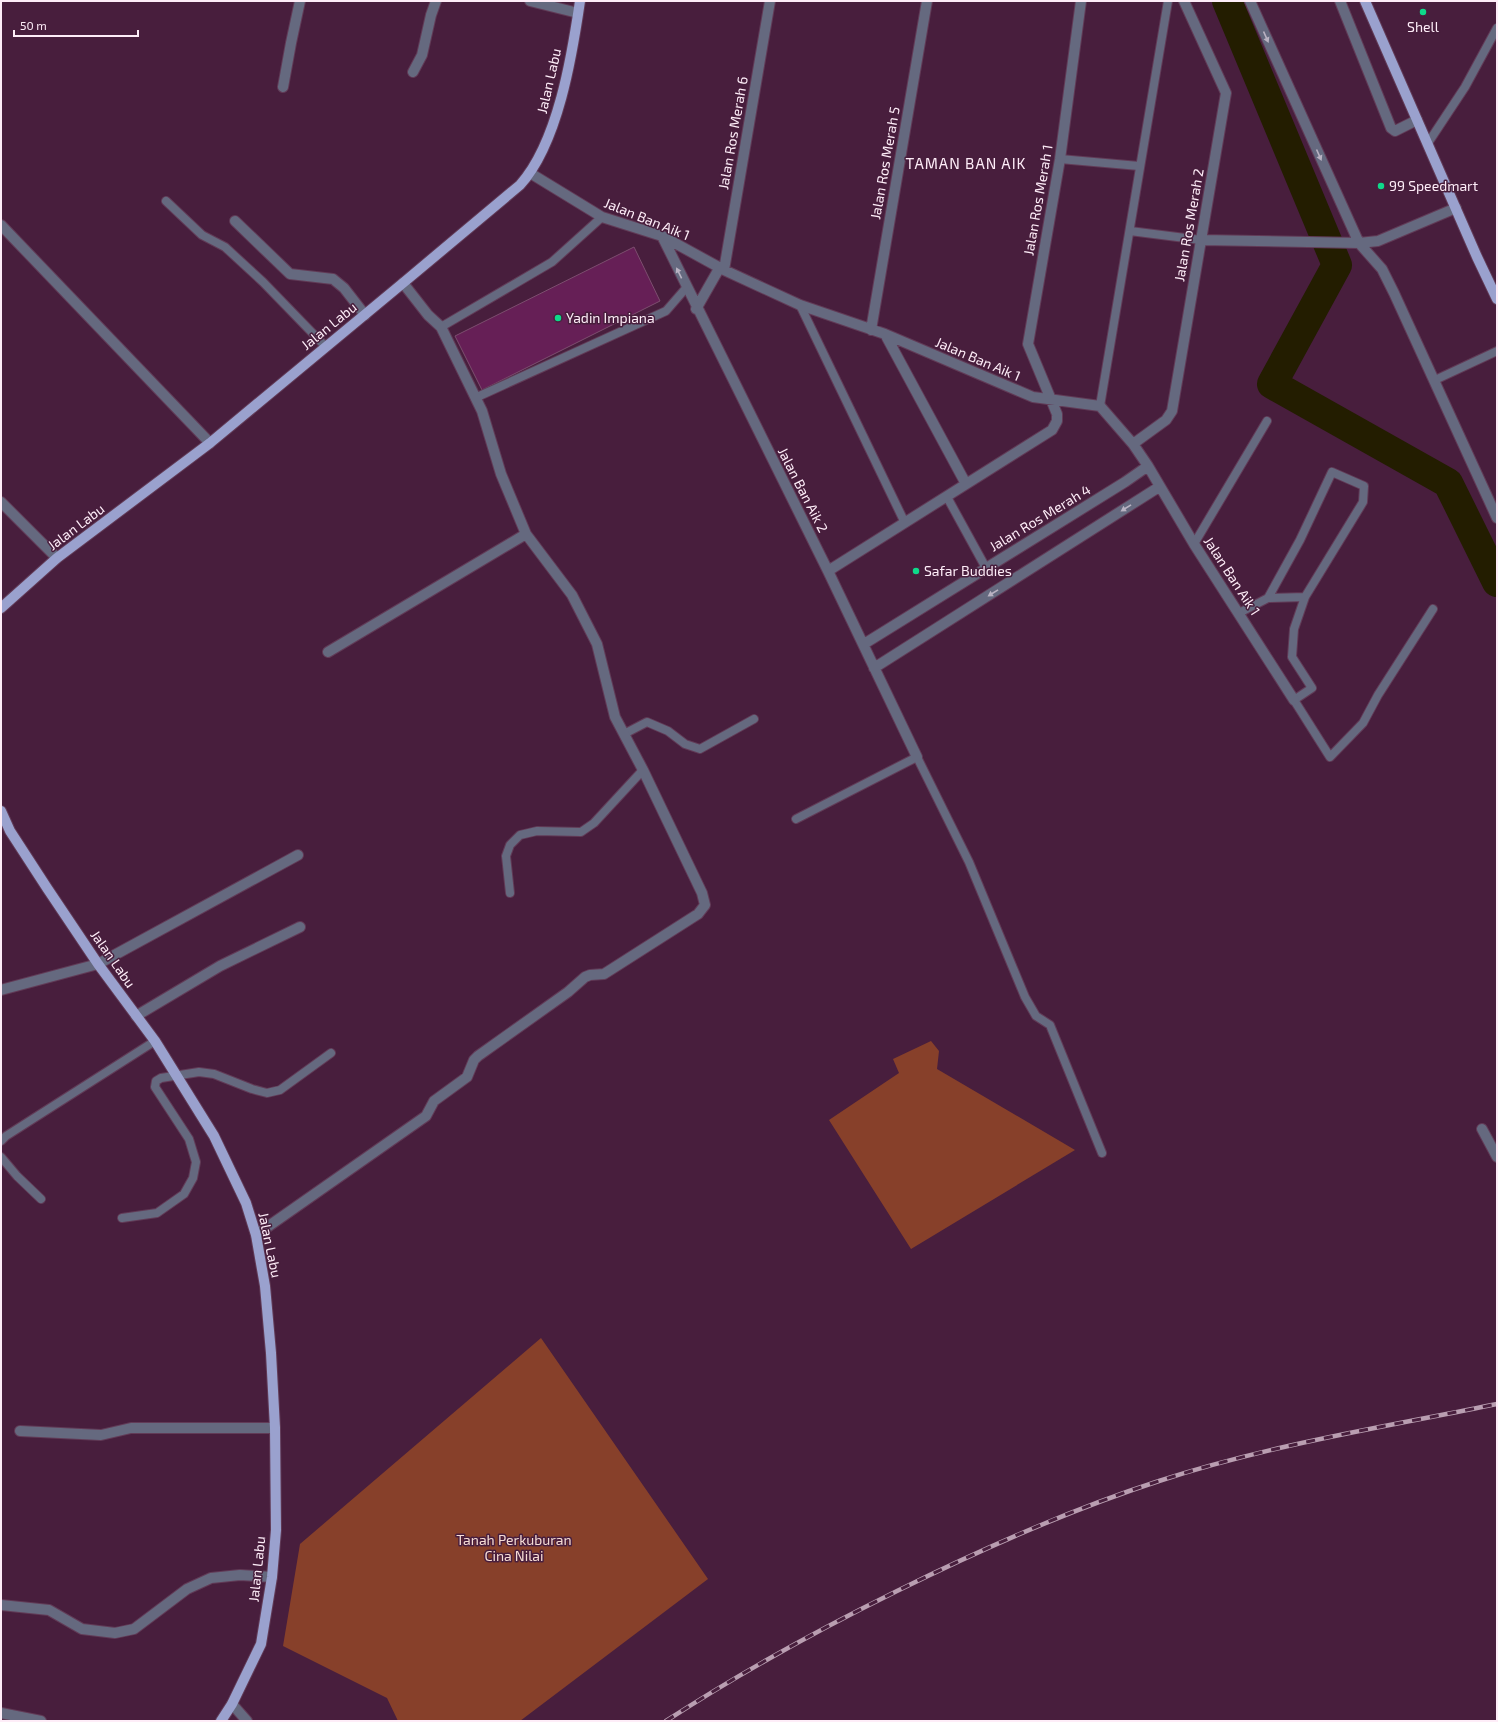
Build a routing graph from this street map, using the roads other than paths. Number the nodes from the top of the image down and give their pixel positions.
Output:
1 (300, 1) edge
2 (436, 1) edge
3 (530, 1) edge
4 (580, 1) edge
5 (770, 1) edge
6 (927, 1) edge
7 (1081, 1) edge
8 (1168, 1) edge
9 (1184, 1) edge
10 (1250, 1) edge
11 (1340, 1) edge
12 (1365, 1) edge
13 (578, 13) junction
14 (1497, 28) edge
15 (413, 72) dead end
16 (283, 87) dead end
17 (1417, 120) junction
18 (1428, 143) junction
19 (1060, 159) junction
20 (1139, 166) junction
21 (530, 173) junction
22 (166, 201) dead end
23 (1456, 208) junction
24 (602, 217) junction
25 (235, 221) dead end
26 (1, 225) edge
27 (1130, 231) junction
28 (662, 236) junction
29 (1201, 240) junction
30 (1359, 243) junction
31 (722, 269) junction
32 (403, 283) junction
33 (686, 288) junction
34 (1497, 299) edge
35 (800, 306) junction
36 (696, 309) junction
37 (365, 315) junction
38 (441, 327) junction
39 (871, 330) junction
40 (885, 334) junction
41 (326, 347) junction
42 (1497, 351) edge
43 (1434, 380) junction
44 (475, 398) junction
45 (1052, 399) junction
46 (1100, 406) junction
47 (1267, 421) dead end
48 (210, 443) junction
49 (1133, 444) junction
50 (1148, 466) junction
51 (966, 484) junction
52 (1159, 487) junction
53 (947, 497) junction
54 (1, 502) edge
55 (1497, 518) edge
56 (905, 523) junction
57 (526, 534) junction
58 (1194, 544) junction
59 (57, 558) junction
60 (986, 568) junction
61 (828, 571) junction
62 (1305, 597) junction
63 (1268, 598) junction
64 (1, 608) edge
65 (1434, 609) dead end
66 (1239, 613) junction
67 (864, 644) junction
68 (328, 652) dead end
69 (874, 668) junction
70 (1294, 700) junction
71 (754, 719) dead end
72 (624, 734) junction
73 (917, 757) junction
74 (643, 770) junction
75 (1, 811) edge
76 (796, 819) dead end
77 (6, 831) edge
78 (298, 855) dead end
79 (510, 892) dead end
80 (300, 927) dead end
81 (98, 964) junction
82 (1, 990) edge
83 (136, 1016) junction
84 (154, 1041) junction
85 (331, 1053) dead end
86 (177, 1075) junction
87 (1482, 1130) dead end
88 (1, 1141) edge
89 (1102, 1153) dead end
90 (1, 1157) edge
91 (1497, 1157) edge
92 (41, 1199) dead end
93 (122, 1218) dead end
94 (256, 1235) junction
95 (275, 1428) junction
96 (20, 1431) dead end
97 (272, 1578) junction
98 (1, 1605) edge
99 (232, 1704) junction
100 (1, 1713) edge
101 (41, 1721) edge
102 (221, 1721) edge
103 (247, 1721) edge

1 - 16 street
2 - 15 street
3 - 13 street
4 - 13 main road, Jalan Labu
5 - 31 street, Jalan Ros Merah 6
6 - 39 street, Jalan Ros Merah 5
7 - 19 street, Jalan Ros Merah 1
8 - 20 lane
9 - 29 street, Jalan Ros Merah 2
10 -> 30 street
11 - 17 street
12 - 17 main road
13 - 21 main road, Jalan Labu
14 - 18 lane
17 - 18 main road
18 - 23 main road
19 - 20 lane
19 - 45 street, Jalan Ros Merah 1
20 - 27 lane
21 - 24 street, Jalan Ban Aik 1
21 - 32 main road, Jalan Labu
22 - 41 lane
23 - 30 street
23 - 34 main road
24 - 28 street, Jalan Ban Aik 1
24 - 38 lane
25 - 37 street
26 - 48 street
27 - 29 lane
27 - 46 lane
28 - 31 street, Jalan Ban Aik 1
33 -> 28 street, Jalan Ban Aik 2
29 - 30 street
29 - 49 street, Jalan Ros Merah 2
30 - 43 street
31 - 35 street, Jalan Ban Aik 1
31 - 36 street
32 - 37 main road, Jalan Labu
32 - 38 street
33 - 36 street, Jalan Ban Aik 2
33 - 44 lane
35 - 39 street, Jalan Ban Aik 1
35 - 56 lane
36 - 61 street, Jalan Ban Aik 2
37 - 41 main road, Jalan Labu
38 - 44 street
39 - 40 street, Jalan Ban Aik 1
40 - 45 street, Jalan Ban Aik 1
40 - 51 street
41 - 48 main road, Jalan Labu
42 - 43 lane
43 - 55 street
44 - 57 street
45 - 46 street, Jalan Ban Aik 1
45 - 51 street, Jalan Ros Merah 1
46 - 49 street, Jalan Ban Aik 1
47 - 58 lane
48 - 59 main road, Jalan Labu
49 - 50 street, Jalan Ban Aik 1
50 - 52 street, Jalan Ban Aik 1
50 - 60 street, Jalan Ros Merah 4
51 - 53 street, Jalan Ros Merah 1
52 - 58 street, Jalan Ban Aik 1
52 -> 69 street
53 - 56 street, Jalan Ros Merah 1
53 - 60 lane
54 - 59 street
56 - 61 street, Jalan Ros Merah 1
57 - 68 street
57 - 72 street
58 - 66 street, Jalan Ban Aik 1
59 - 64 main road, Jalan Labu
60 - 67 street, Jalan Ros Merah 4
61 - 67 street, Jalan Ban Aik 2
62 - 63 lane
62 - 63 lane
62 - 70 lane
63 - 66 lane
65 - 70 lane
66 - 70 street, Jalan Ban Aik 1
67 - 69 street, Jalan Ban Aik 2
69 - 73 street, Jalan Ban Aik 2
71 - 72 lane
72 - 74 street
73 - 76 lane
73 - 89 lane
74 - 79 lane
74 - 94 street
75 - 77 main road, Jalan Labu
77 - 81 main road, Jalan Labu
78 - 81 street
80 - 83 street
81 - 82 street
81 - 83 main road, Jalan Labu
83 - 84 main road, Jalan Labu
84 - 86 main road, Jalan Labu
84 - 88 lane
85 - 86 lane
86 - 93 lane
86 - 94 main road, Jalan Labu
87 - 91 street
90 - 92 lane
94 - 95 main road, Jalan Labu
95 - 96 street
95 - 97 main road, Jalan Labu
97 - 98 street
97 - 99 main road, Jalan Labu
99 - 102 main road, Jalan Labu
99 - 103 street
100 - 101 street

